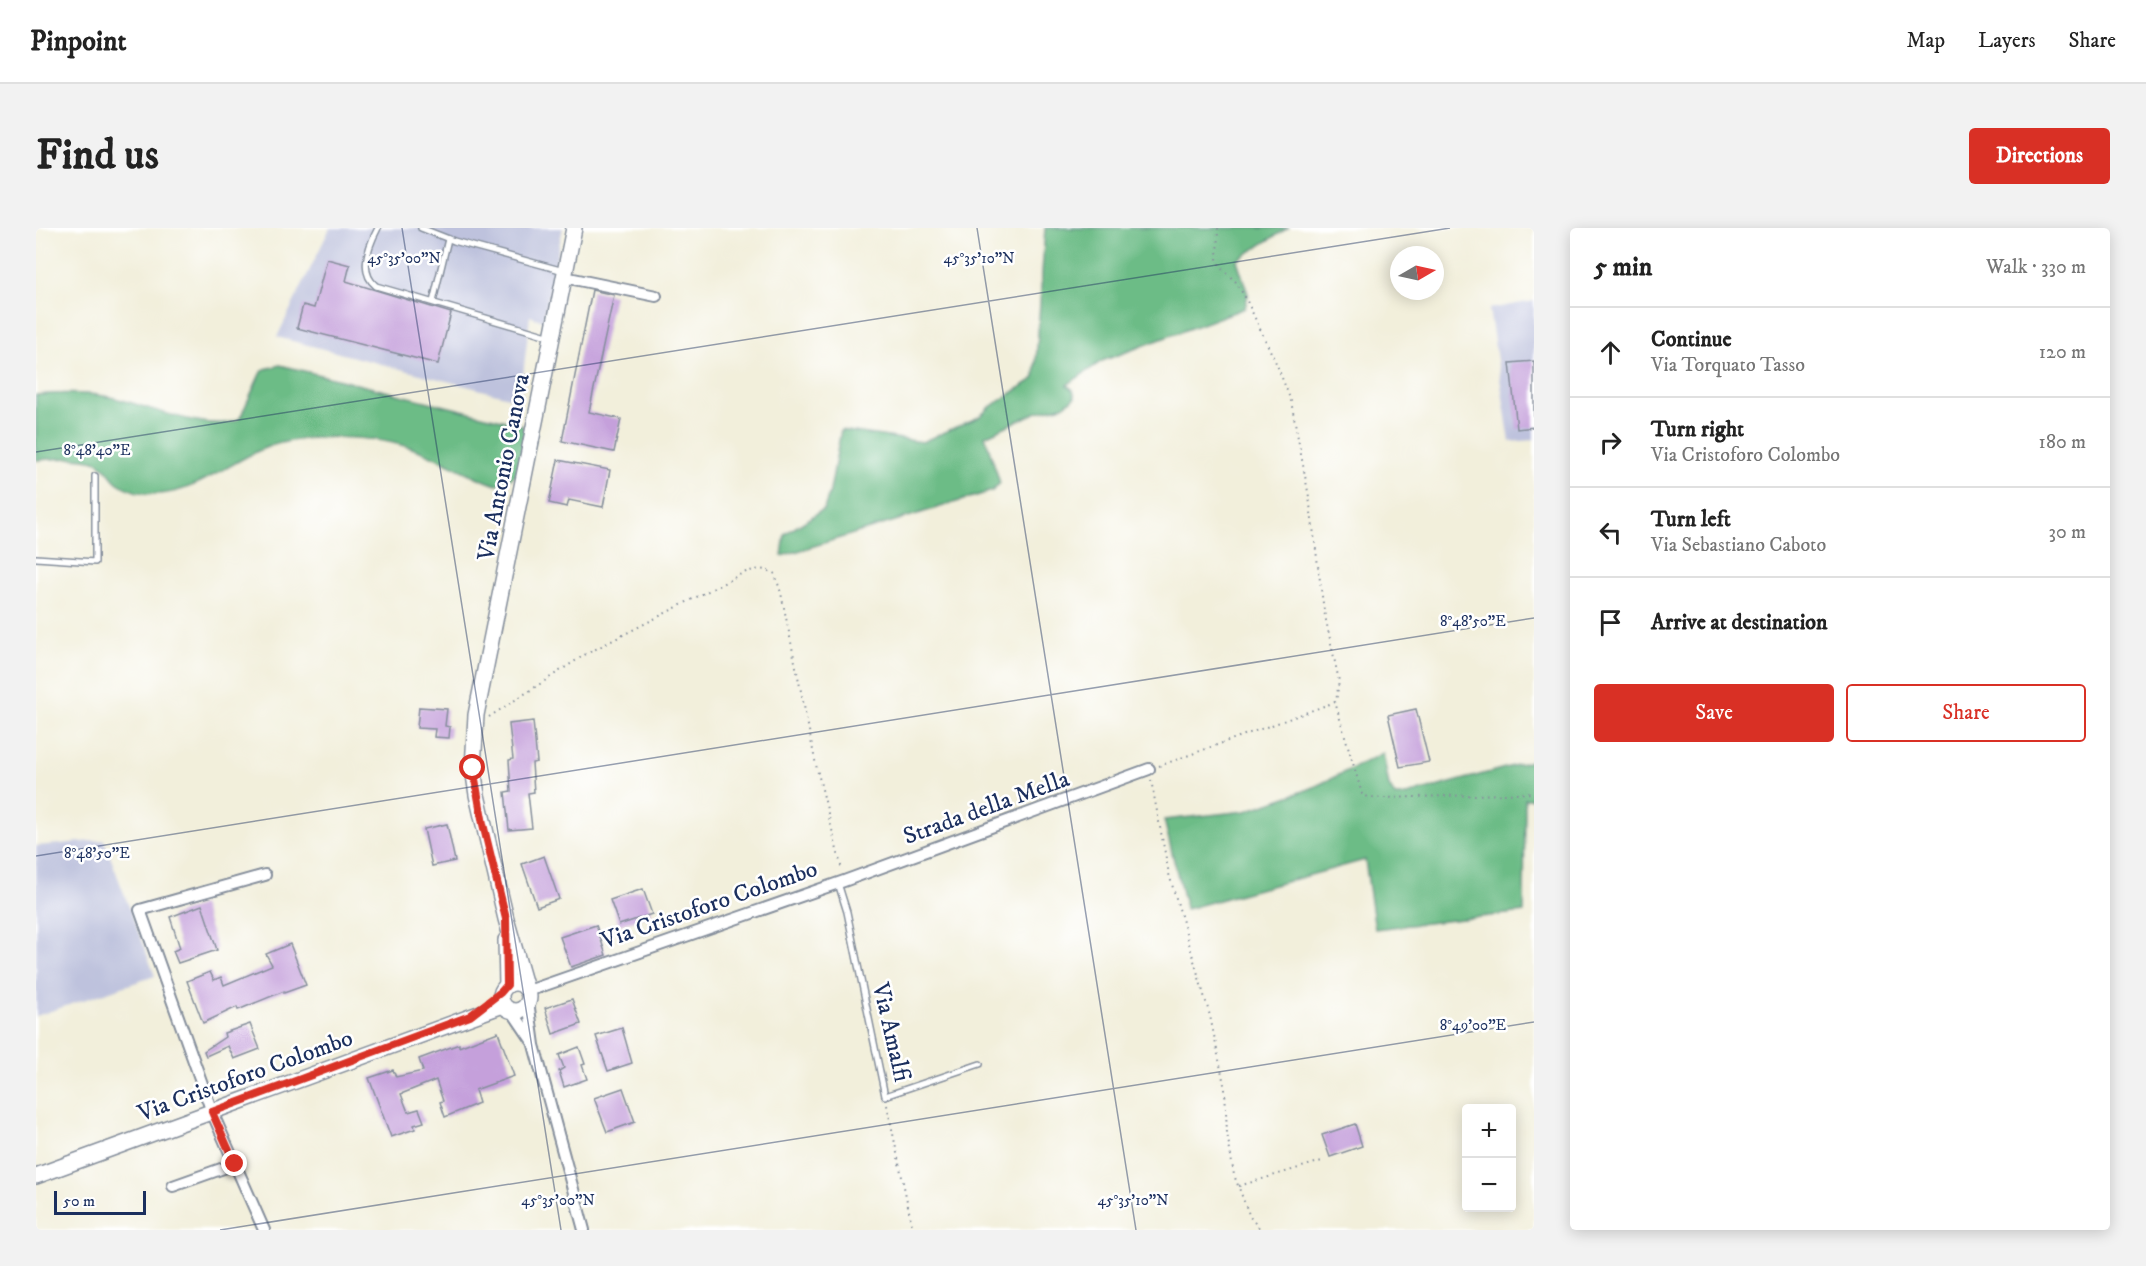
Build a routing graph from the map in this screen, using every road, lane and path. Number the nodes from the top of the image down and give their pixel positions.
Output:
1 (378, 228) edge
2 (421, 228) edge
3 (574, 228) edge
4 (1218, 228) edge
5 (448, 239) junction
6 (565, 274) junction
7 (656, 296) dead end
8 (433, 302) junction
9 (552, 337) junction
10 (95, 476) dead end
11 (36, 558) edge
12 (1335, 702) junction
13 (476, 721) junction
14 (1149, 769) junction
15 (1534, 793) edge
16 (265, 875) dead end
17 (841, 882) junction
18 (506, 919) junction
19 (528, 994) junction
20 (506, 998) junction
21 (534, 1045) junction
22 (980, 1064) dead end
23 (885, 1096) junction
24 (212, 1112) junction
25 (1325, 1160) dead end
26 (235, 1164) junction
27 (36, 1176) edge
28 (173, 1186) dead end
29 (1238, 1186) junction
30 (264, 1230) edge
31 (584, 1230) edge
32 (913, 1230) edge
33 (1260, 1230) edge

1 - 8 lane
2 - 5 lane
3 - 6 street, Via Antonio Canova
4 - 12 path
5 - 6 lane
5 - 8 lane
6 - 7 street
6 - 9 street, Via Antonio Canova
8 - 9 lane
9 - 13 street, Via Antonio Canova
10 - 11 lane
12 - 14 path
12 - 15 path
13 - 17 path
13 - 18 street, Via Antonio Canova
14 - 17 street, Strada della Mella
14 - 29 path
16 - 24 street
17 - 19 street, Via Cristoforo Colombo
17 - 23 lane, Via Amalfi
18 - 19 street
18 - 20 street
19 - 20 street
19 - 20 street, Via Cristoforo Colombo
19 - 21 street
20 - 21 street
20 - 24 street, Via Cristoforo Colombo
21 - 31 street
22 - 23 lane, Via Amalfi
23 - 32 path
24 - 26 street
24 - 27 street, Via Cristoforo Colombo
25 - 29 path
26 - 28 street
26 - 30 street
29 - 33 path

